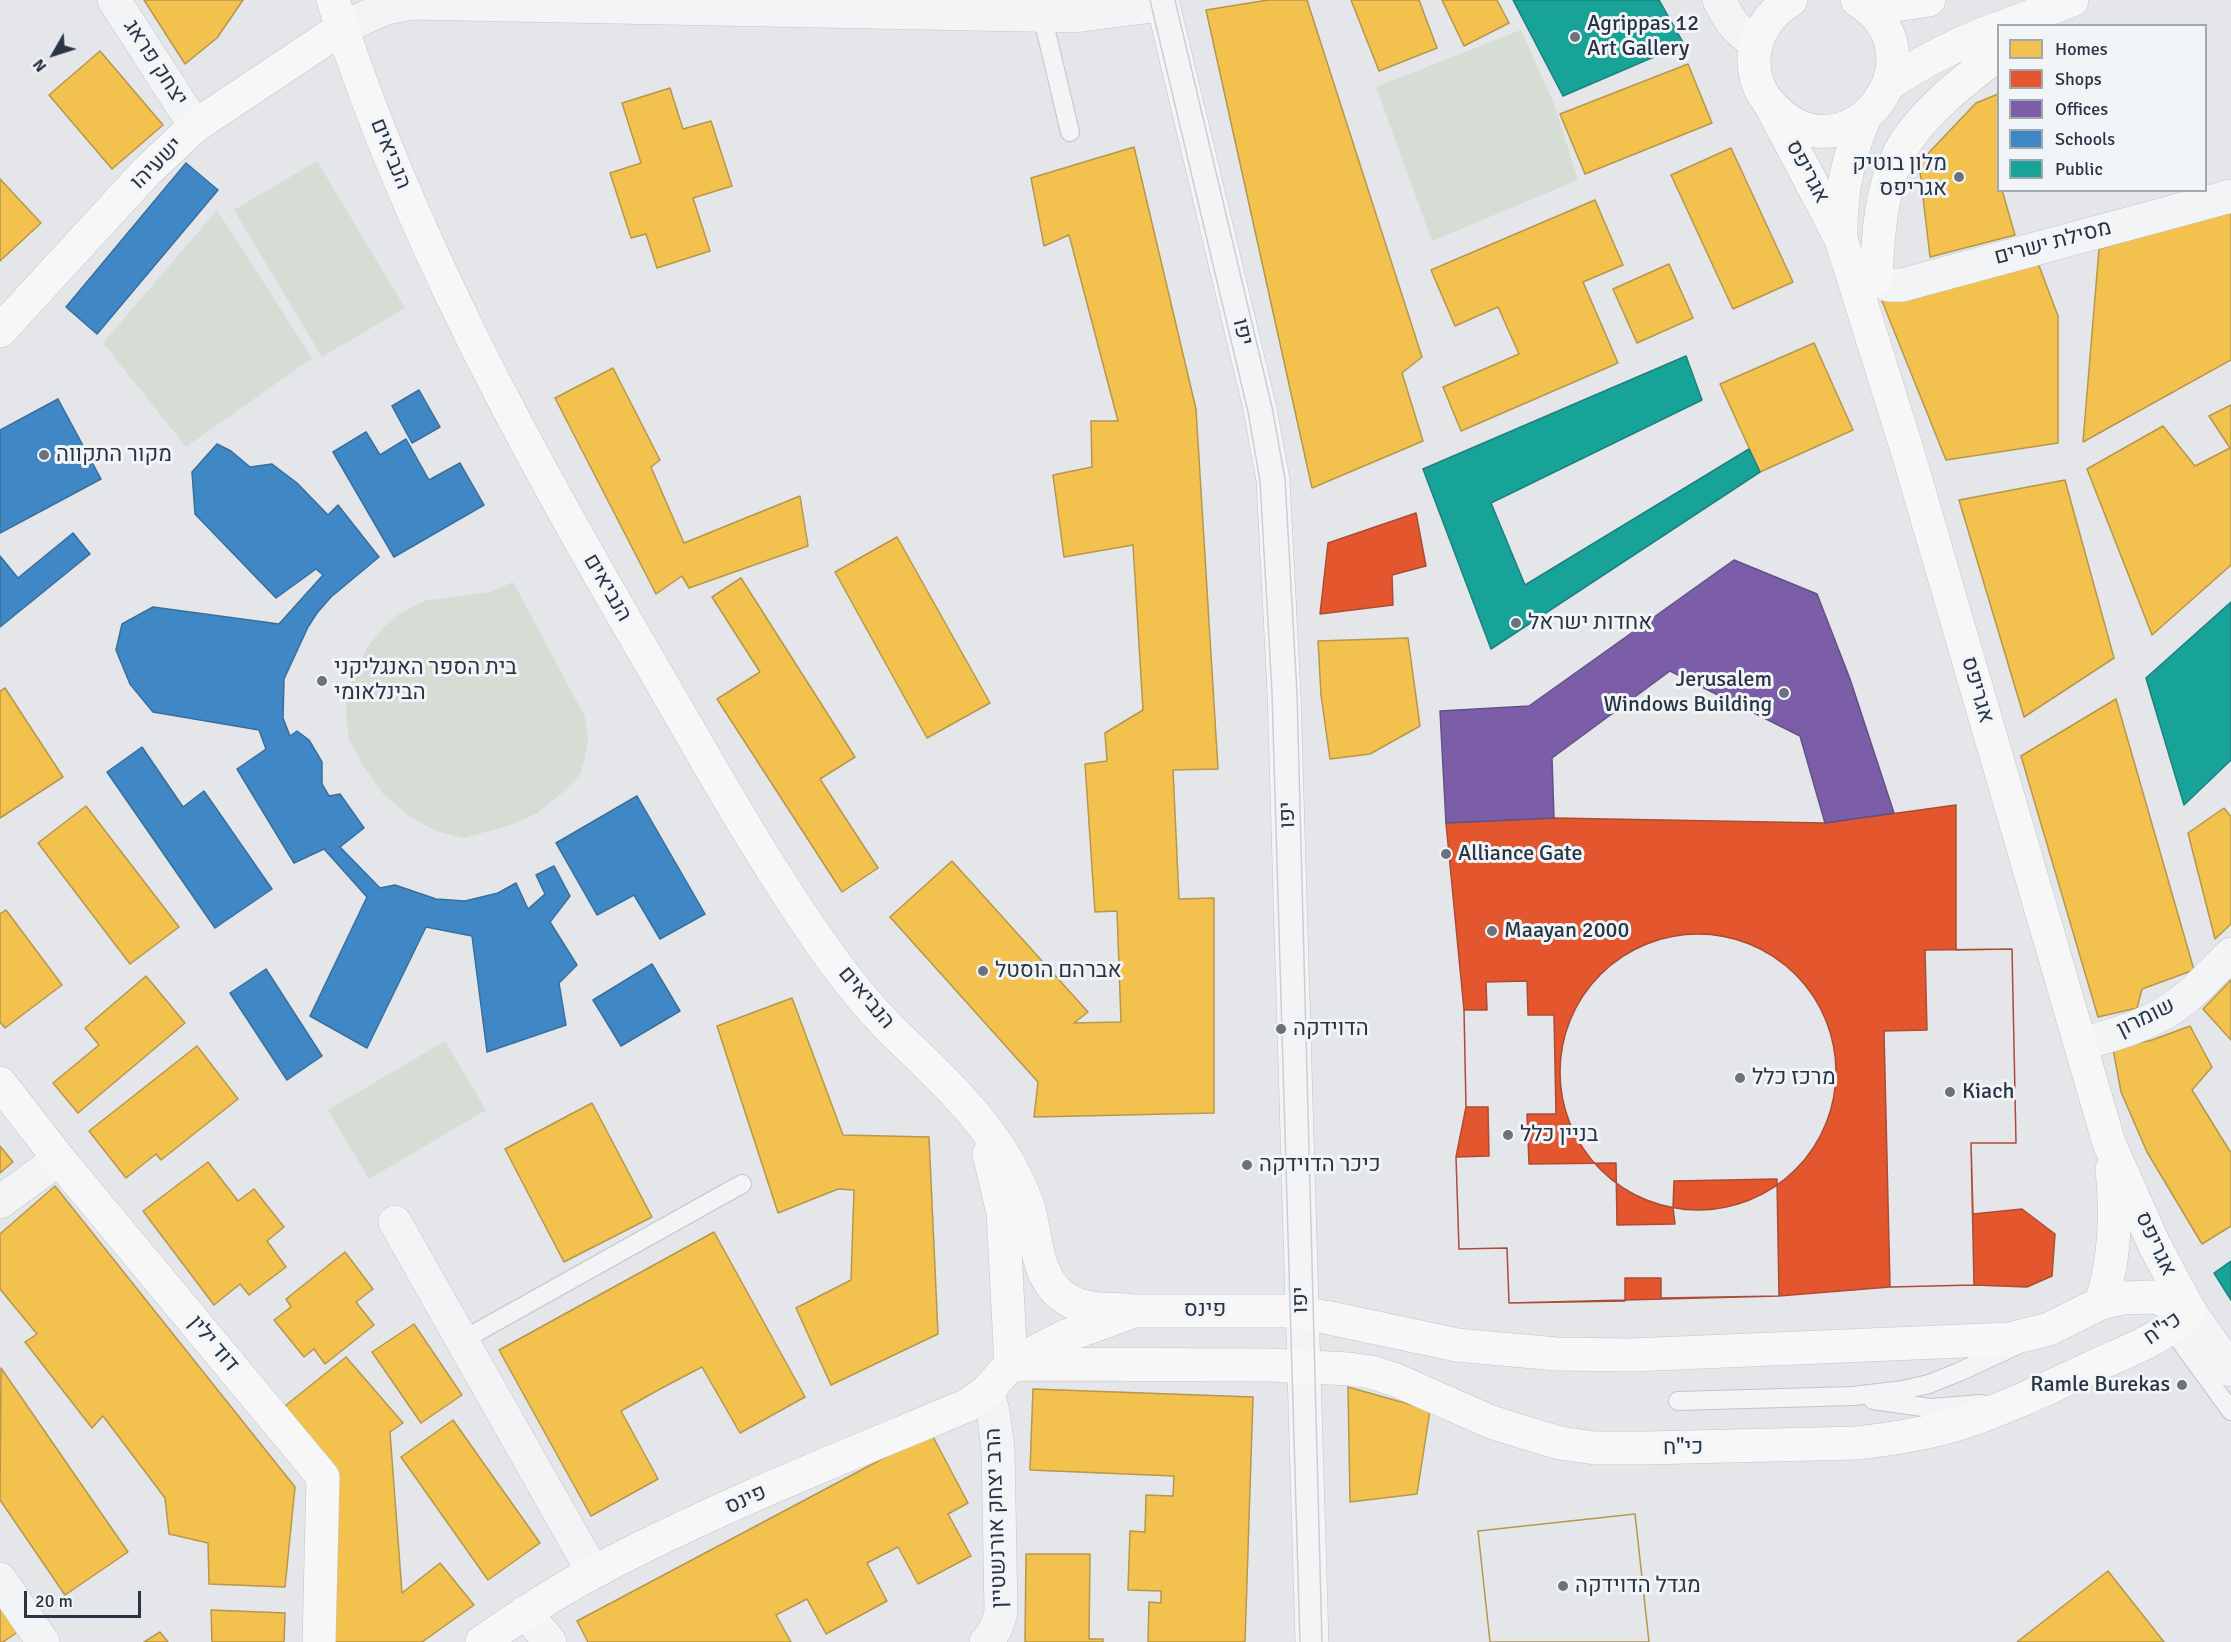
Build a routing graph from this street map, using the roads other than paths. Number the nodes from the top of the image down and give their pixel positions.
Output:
1 (114, 0) edge
2 (1719, 0) edge
3 (1791, 0) edge
4 (1929, 0) edge
5 (2072, 0) edge
6 (395, 2) edge
7 (1157, 3) edge
8 (1863, 5) edge
9 (337, 14) edge
10 (1042, 15) junction
11 (2010, 24) edge
12 (2040, 24) edge
13 (1997, 28) edge
14 (1757, 41) junction
15 (1997, 55) edge
16 (1889, 84) junction
17 (1772, 106) junction
18 (1865, 117) junction
19 (195, 126) junction
20 (1070, 132) dead end
21 (2231, 196) edge
22 (1841, 238) junction
23 (1876, 279) junction
24 (0, 331) edge
25 (1874, 344) junction
26 (2231, 954) edge
27 (2080, 1044) junction
28 (0, 1083) edge
29 (977, 1118) junction
30 (2109, 1143) junction
31 (59, 1159) junction
32 (742, 1184) dead end
33 (0, 1202) edge
34 (395, 1222) dead end
35 (2101, 1303) junction
36 (1134, 1311) junction
37 (1301, 1313) junction
38 (2179, 1319) junction
39 (2057, 1326) junction
40 (461, 1341) junction
41 (1011, 1364) junction
42 (1302, 1366) junction
43 (2231, 1370) edge
44 (987, 1391) junction
45 (1853, 1395) junction
46 (2028, 1397) junction
47 (1678, 1401) dead end
48 (2231, 1411) edge
49 (592, 1572) junction
50 (0, 1579) edge
51 (525, 1612) junction
52 (43, 1642) edge
53 (319, 1642) edge
54 (482, 1642) edge
55 (550, 1642) edge
56 (986, 1642) edge
57 (1312, 1642) edge

1 - 19 street, יצחק פראג
2 - 14 street
3 - 14 street
4 - 8 street
5 - 11 street
5 - 12 street
6 - 9 street
6 - 10 street
7 - 10 street
7 - 37 street, יפו
8 - 16 street
9 - 19 street, ישעיהו
9 - 29 street, הנביאים
10 - 20 lane
13 - 16 street
14 - 17 street, אגריפס
15 - 23 street
16 - 18 street
17 - 18 street
17 - 22 street, אגריפס
18 - 22 street, אגריפס
19 - 24 street, ישעיהו
21 - 23 street, מסילת ישרים
22 - 25 street, אגריפס
23 - 25 lane
25 - 27 street, אגריפס
26 - 27 street, שומרון
27 - 30 street, אגריפס
28 - 31 street, דוד ילין
29 - 36 street, הנביאים
29 - 41 street, הנביאים
30 - 35 street, אגריפס
30 - 38 street, אגריפס
31 - 33 street
31 - 53 street, דוד ילין
32 - 40 lane
34 - 40 street
35 - 38 street, כי"ח
35 - 39 street, כי"ח
36 - 37 street, פינס
36 - 41 street, פינס
37 - 39 street, כי"ח
37 - 42 street, יפו
38 - 43 street, אגריפס
38 - 46 street, כי"ח
38 - 48 lane, אגריפס
39 - 45 lane
40 - 49 street
41 - 42 street
41 - 44 street, פינס
42 - 46 street, כי"ח
42 - 57 street, יפו
44 - 49 street, פינס
44 - 56 street, הרב יצחק אורנשטיין
45 - 46 lane
45 - 47 lane
49 - 51 street, פינס
50 - 52 street
51 - 54 street, פינס
51 - 55 street

